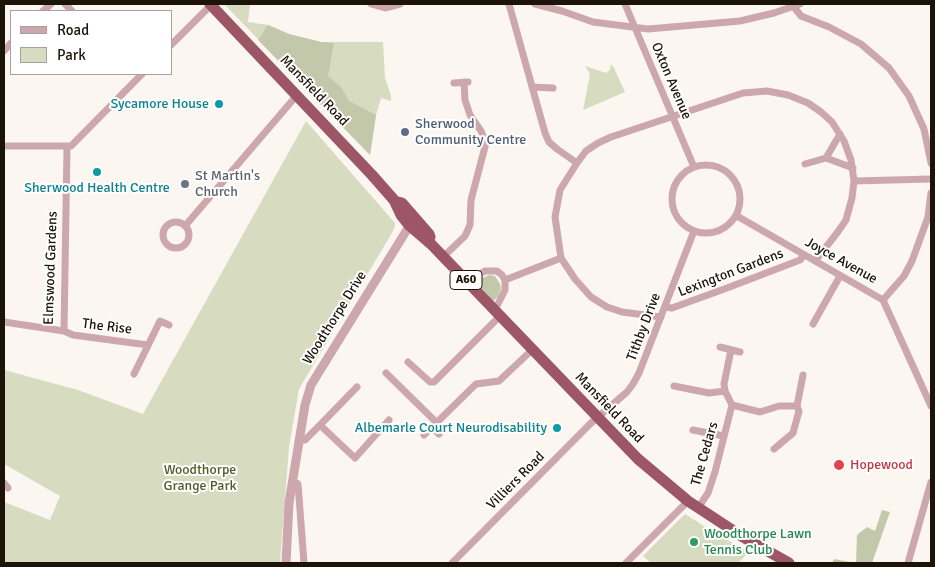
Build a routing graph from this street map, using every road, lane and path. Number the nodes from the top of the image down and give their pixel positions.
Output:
1 (211, 4) edge
2 (370, 4) edge
3 (400, 4) edge
4 (509, 4) edge
5 (535, 4) edge
6 (625, 4) edge
7 (797, 5) edge
8 (635, 28) junction
9 (172, 44) edge
10 (139, 75) edge
11 (454, 83) dead end
12 (532, 87) junction
13 (553, 88) dead end
14 (297, 95) junction
15 (672, 116) junction
16 (840, 134) junction
17 (4, 146) edge
18 (67, 147) junction
19 (826, 158) junction
20 (577, 163) junction
21 (931, 163) edge
22 (805, 164) dead end
23 (694, 167) junction
24 (853, 168) junction
25 (931, 179) edge
26 (854, 181) junction
27 (931, 193) edge
28 (737, 216) junction
29 (412, 221) junction
30 (185, 226) dead end
31 (694, 231) junction
32 (804, 255) junction
33 (443, 257) junction
34 (562, 258) junction
35 (815, 261) junction
36 (840, 276) junction
37 (505, 280) junction
38 (466, 281) junction
39 (883, 300) junction
40 (665, 307) junction
41 (497, 312) junction
42 (661, 317) junction
43 (4, 322) edge
44 (813, 324) dead end
45 (169, 325) dead end
46 (64, 331) junction
47 (148, 345) junction
48 (720, 347) dead end
49 (533, 349) junction
50 (731, 350) junction
51 (740, 352) dead end
52 (408, 362) dead end
53 (386, 373) dead end
54 (134, 374) dead end
55 (804, 374) dead end
56 (357, 386) dead end
57 (674, 386) dead end
58 (725, 391) junction
59 (732, 405) junction
60 (797, 406) junction
61 (931, 406) edge
62 (597, 418) junction
63 (389, 420) dead end
64 (320, 425) junction
65 (434, 425) junction
66 (693, 430) dead end
67 (439, 434) dead end
68 (424, 435) dead end
69 (724, 436) junction
70 (300, 440) junction
71 (774, 449) dead end
72 (292, 481) junction
73 (931, 482) edge
74 (688, 501) junction
75 (698, 508) junction
76 (286, 563) edge
77 (304, 563) edge
78 (452, 563) edge
79 (626, 563) edge
80 (789, 563) edge
81 (908, 563) edge

1 - 9 street
1 - 14 highway, Mansfield Road / A60
2 - 3 street
4 - 12 street
5 - 8 street
6 - 8 street, Oxton Avenue
7 - 8 street
7 - 21 street
8 - 15 street, Oxton Avenue
10 - 18 street
11 - 33 street
12 - 13 street
12 - 20 street
14 - 29 highway, Mansfield Road / A60
14 - 30 street
15 - 16 street
15 - 20 street
15 - 23 street, Oxton Avenue
16 - 19 street
16 - 24 street
17 - 18 street
18 - 46 street, Elmswood Gardens
19 - 22 street
19 - 24 street
20 - 34 street
23 - 28 street
23 - 31 street
24 - 26 street
25 - 26 street
26 - 35 street
27 - 39 street
28 - 31 street
28 - 32 street, Joyce Avenue
29 - 33 highway, Mansfield Road / A60
29 - 70 street, Woodthorpe Drive
31 - 40 street, Tithby Drive
32 - 35 street, Joyce Avenue
32 - 40 street, Lexington Gardens
33 - 38 highway, Mansfield Road / A60
34 - 37 street
34 - 42 street
35 - 36 street, Joyce Avenue
36 - 39 street, Joyce Avenue
36 - 44 street
37 - 38 street
37 - 41 street
38 - 41 highway, Mansfield Road / A60
39 - 61 street, Joyce Avenue
40 - 42 street, Tithby Drive
41 - 49 highway, Mansfield Road / A60
41 - 52 street
42 - 62 street, Tithby Drive
43 - 46 street, Elmswood Gardens
45 - 47 street, The Rise
46 - 47 street, The Rise
47 - 54 street, The Rise
48 - 50 street
49 - 62 highway, Mansfield Road / A60
49 - 65 street
50 - 51 street
50 - 58 street
53 - 65 street
55 - 60 street
56 - 64 street
57 - 58 street
58 - 59 street
59 - 60 street
59 - 69 street, The Cedars
60 - 71 street
62 - 74 highway, Mansfield Road / A60
62 - 78 street, Villiers Road
63 - 64 street
64 - 70 street
65 - 67 street
65 - 68 street
66 - 69 street
69 - 75 street, The Cedars
70 - 72 street, Woodthorpe Drive
72 - 76 street, Woodthorpe Drive
72 - 77 street
73 - 81 street
74 - 75 highway, Mansfield Road / A60
74 - 79 street
75 - 80 highway, Mansfield Road / A60

